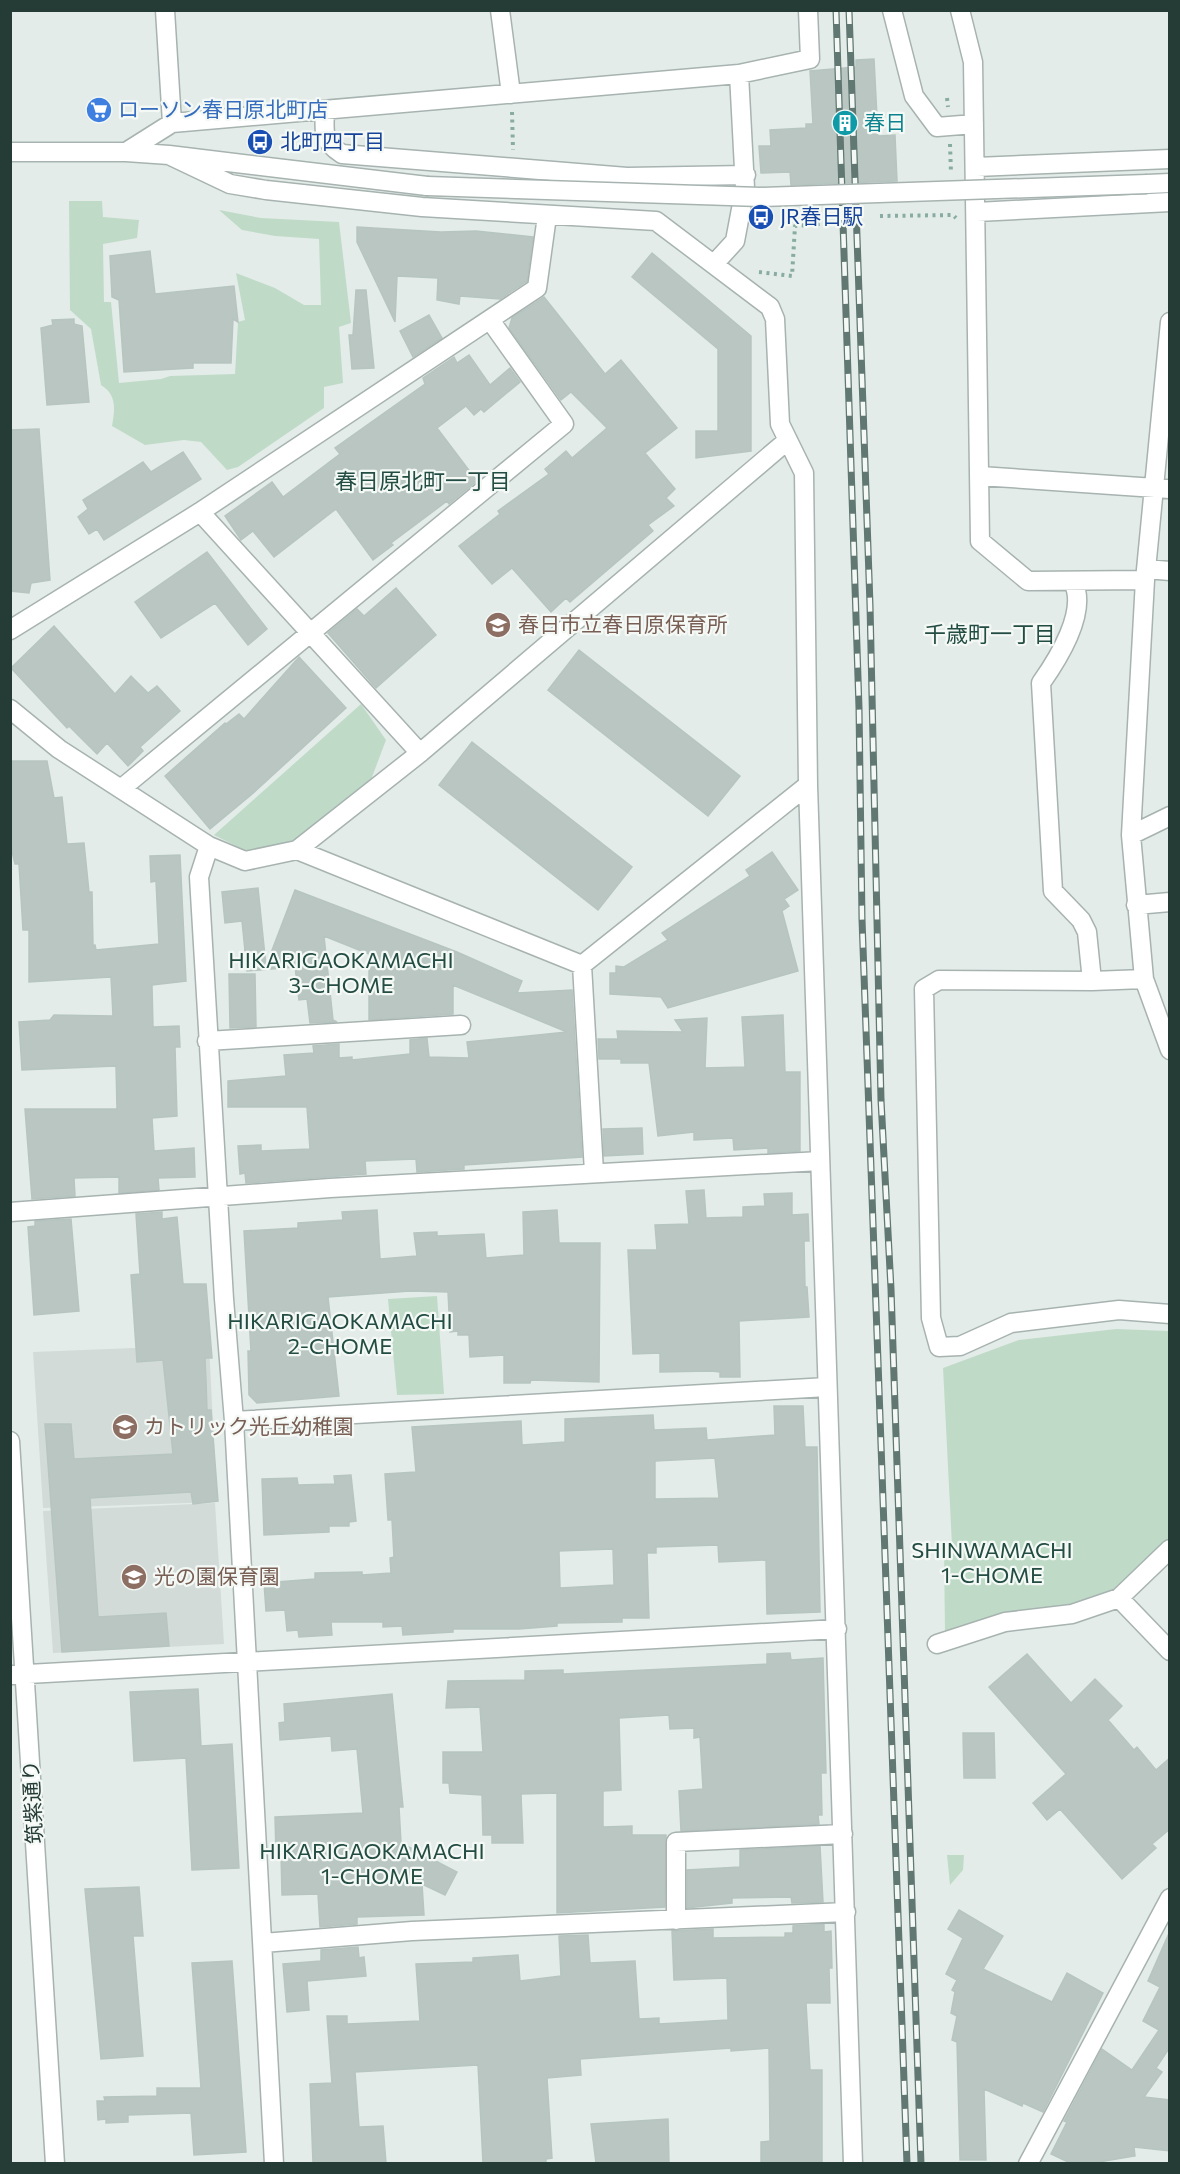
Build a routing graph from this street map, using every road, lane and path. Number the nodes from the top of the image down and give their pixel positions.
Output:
1 (165, 10) edge
2 (500, 10) edge
3 (808, 10) edge
4 (892, 10) edge
5 (960, 10) edge
6 (739, 74) junction
7 (511, 94) junction
8 (947, 98) dead end
9 (324, 111) junction
10 (172, 123) junction
11 (974, 124) junction
12 (949, 127) junction
13 (10, 152) edge
14 (126, 152) junction
15 (169, 155) junction
16 (513, 157) dead end
17 (1170, 159) edge
18 (976, 167) junction
19 (746, 175) junction
20 (627, 177) junction
21 (1170, 183) edge
22 (952, 184) dead end
23 (1170, 202) edge
24 (953, 205) dead end
25 (977, 212) junction
26 (953, 215) junction
27 (547, 216) junction
28 (880, 216) dead end
29 (625, 220) junction
30 (833, 223) dead end
31 (978, 239) junction
32 (714, 264) junction
33 (736, 281) junction
34 (490, 320) junction
35 (1170, 322) edge
36 (1166, 405) edge
37 (788, 440) junction
38 (980, 476) junction
39 (1162, 488) edge
40 (200, 512) junction
41 (1170, 571) edge
42 (1145, 575) junction
43 (1073, 582) junction
44 (10, 630) edge
45 (310, 632) junction
46 (10, 709) edge
47 (420, 753) junction
48 (808, 785) junction
49 (122, 788) junction
50 (1170, 816) edge
51 (1131, 835) junction
52 (209, 846) junction
53 (297, 850) junction
54 (1170, 902) edge
55 (1136, 905) junction
56 (582, 965) junction
57 (1144, 979) junction
58 (1092, 981) junction
59 (461, 1025) dead end
60 (207, 1041) junction
61 (1169, 1046) edge
62 (820, 1161) junction
63 (594, 1172) junction
64 (219, 1198) junction
65 (10, 1212) edge
66 (1170, 1314) edge
67 (827, 1387) junction
68 (234, 1421) junction
69 (10, 1441) edge
70 (1170, 1549) edge
71 (1119, 1598) junction
72 (837, 1629) junction
73 (937, 1644) dead end
74 (1170, 1651) edge
75 (246, 1663) junction
76 (18, 1675) edge
77 (843, 1834) junction
78 (1170, 1898) edge
79 (846, 1912) junction
80 (676, 1920) junction
81 (263, 1943) junction
82 (55, 2163) edge
83 (274, 2163) edge
84 (853, 2163) edge
85 (1028, 2163) edge

1 - 10 street
2 - 7 street
3 - 6 street
4 - 12 street
5 - 11 street
6 - 7 street
6 - 19 street
7 - 9 street
7 - 16 path
8 - 12 path
9 - 10 street
9 - 20 street
10 - 14 street
11 - 12 street
11 - 18 street
12 - 22 path
13 - 14 street
14 - 15 street
15 - 21 street, bridge
15 - 27 street
17 - 18 street
18 - 25 street
19 - 20 street
19 - 32 street
20 - 29 street
23 - 25 street
24 - 26 path
25 - 31 street
26 - 28 path
26 - 31 path
27 - 29 street
27 - 34 street
29 - 32 street
30 - 33 path
31 - 38 street
32 - 33 street
33 - 37 street
34 - 40 street
34 - 45 street
35 - 36 street
36 - 39 street
37 - 47 street
37 - 48 street
38 - 39 street
38 - 43 street
39 - 42 street
40 - 44 street
40 - 45 street
41 - 42 street
42 - 43 street
42 - 51 street
43 - 58 street
45 - 47 street
45 - 49 street
46 - 49 street
47 - 53 street
48 - 56 street
48 - 62 street
49 - 52 street
50 - 51 street
51 - 55 street
52 - 53 street
52 - 60 street
53 - 56 street
54 - 55 street
55 - 57 street
56 - 63 street
57 - 58 street
57 - 61 street
58 - 66 street
59 - 60 street
60 - 64 street
62 - 63 street
62 - 67 street
63 - 64 street
64 - 65 street
64 - 68 street
67 - 68 street
67 - 72 street
68 - 75 street
69 - 76 street, 筑紫通り
70 - 71 street
71 - 73 street
71 - 74 street
72 - 75 street
72 - 77 street
75 - 76 street
75 - 81 street
76 - 82 street, 筑紫通り
77 - 79 street
77 - 80 street
78 - 85 street
79 - 80 street
79 - 84 street
80 - 81 street
81 - 83 street

